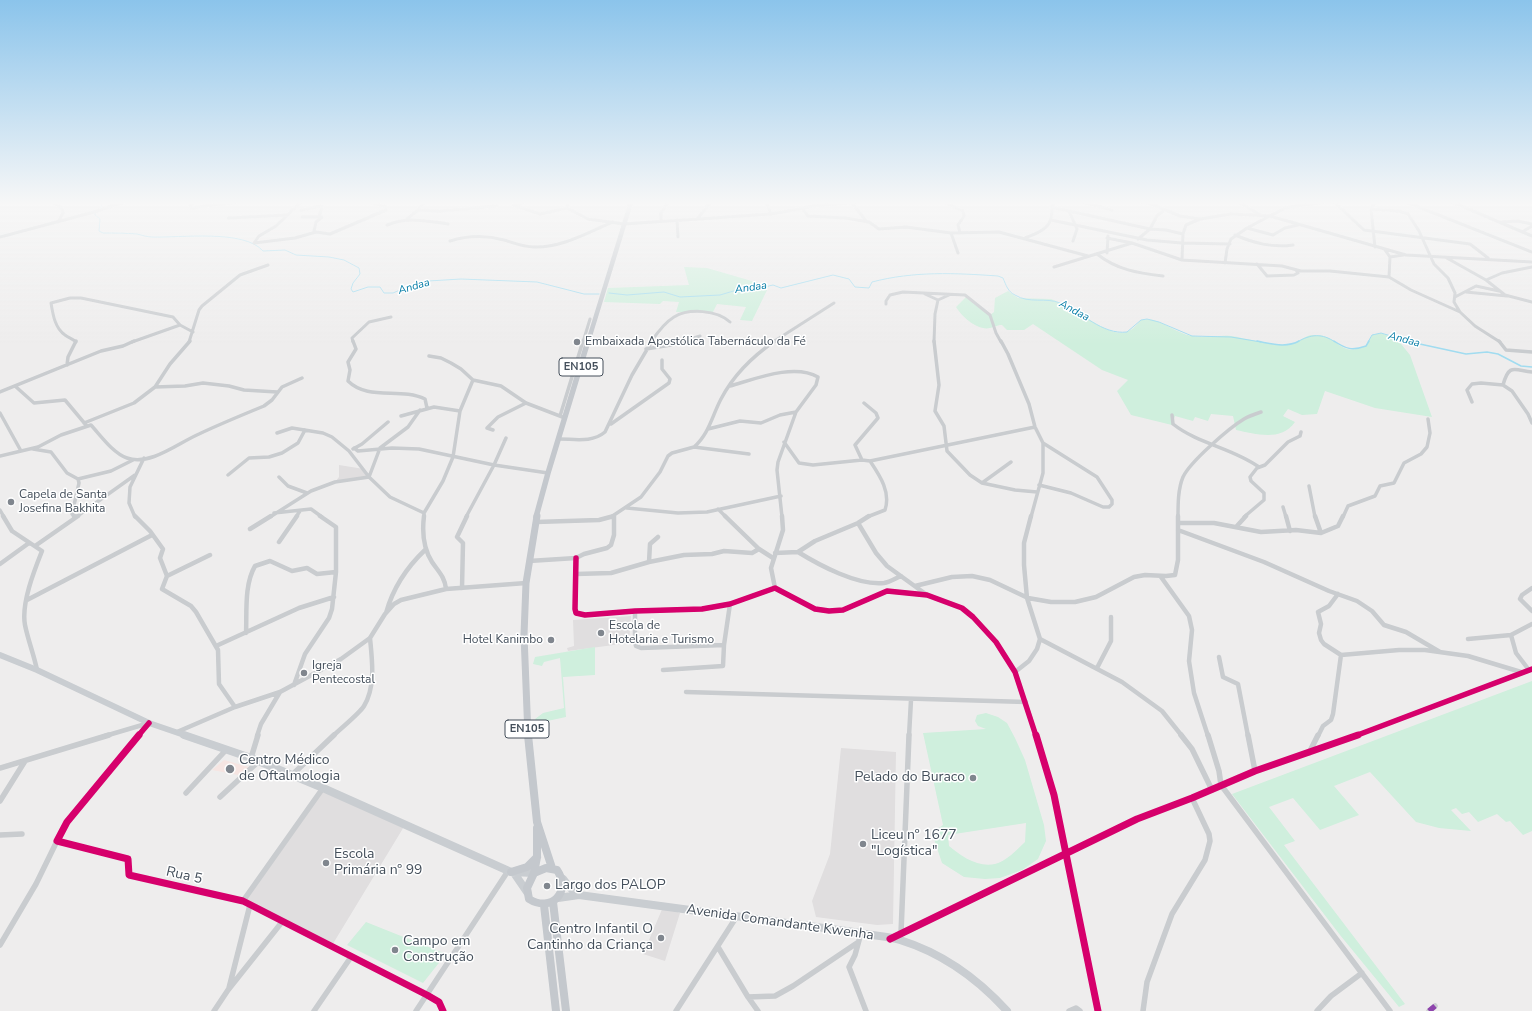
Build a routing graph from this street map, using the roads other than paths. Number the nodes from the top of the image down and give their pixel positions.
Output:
1 (616, 249) edge
2 (957, 249) edge
3 (1064, 249) edge
4 (1107, 249) edge
5 (1117, 249) edge
6 (1150, 249) edge
7 (1182, 249) edge
8 (1227, 249) edge
9 (1426, 249) edge
10 (1478, 249) edge
11 (1384, 250) joint
12 (958, 253) dead end
13 (1107, 253) junction
14 (1097, 254) junction
15 (1481, 254) junction
16 (1406, 255) junction
17 (1088, 256) junction
18 (1390, 257) junction
19 (1429, 257) junction
20 (1445, 257) junction
21 (1478, 258) junction
22 (1489, 259) junction
23 (1182, 260) junction
24 (1526, 262) junction
25 (1532, 262) edge
26 (1225, 263) junction
27 (1257, 264) junction
28 (268, 265) dead end
29 (1532, 266) edge
30 (1054, 267) dead end
31 (1296, 270) junction
32 (1163, 276) dead end
33 (1388, 277) junction
34 (1486, 280) junction
35 (1499, 291) junction
36 (1465, 292) junction
37 (924, 294) junction
38 (949, 295) junction
39 (1511, 296) junction
40 (1455, 297) junction
41 (938, 300) junction
42 (1532, 302) edge
43 (834, 304) dead end
44 (886, 304) dead end
45 (1460, 312) junction
46 (391, 317) dead end
47 (590, 319) dead end
48 (730, 322) dead end
49 (180, 325) junction
50 (193, 332) junction
51 (700, 336) dead end
52 (646, 349) junction
53 (1532, 352) edge
54 (429, 356) dead end
55 (662, 360) dead end
56 (67, 365) junction
57 (1532, 372) edge
58 (571, 377) junction
59 (578, 377) junction
60 (302, 378) dead end
61 (473, 380) junction
62 (1503, 385) junction
63 (15, 386) junction
64 (730, 386) junction
65 (155, 387) junction
66 (569, 390) junction
67 (0, 392) edge
68 (277, 392) junction
69 (1472, 402) dead end
70 (526, 403) junction
71 (864, 403) dead end
72 (427, 408) junction
73 (1532, 409) edge
74 (420, 410) junction
75 (460, 410) junction
76 (796, 412) junction
77 (1261, 412) dead end
78 (0, 413) edge
79 (1528, 414) junction
80 (1172, 415) dead end
81 (401, 416) dead end
82 (562, 417) junction
83 (1428, 419) dead end
84 (388, 422) dead end
85 (1532, 423) edge
86 (85, 424) junction
87 (610, 424) junction
88 (1035, 427) junction
89 (708, 429) junction
90 (305, 430) junction
91 (493, 430) dead end
92 (1301, 432) dead end
93 (277, 433) dead end
94 (506, 438) dead end
95 (559, 439) junction
96 (784, 442) junction
97 (1043, 443) junction
98 (1213, 445) junction
99 (946, 446) junction
100 (694, 447) junction
101 (354, 448) junction
102 (380, 448) junction
103 (31, 449) junction
104 (21, 451) junction
105 (349, 451) junction
106 (749, 454) dead end
107 (0, 456) edge
108 (453, 457) junction
109 (144, 458) junction
110 (134, 459) junction
111 (862, 460) junction
112 (870, 461) junction
113 (1011, 462) dead end
114 (494, 465) junction
115 (1259, 467) junction
116 (548, 473) junction
117 (135, 475) junction
118 (228, 475) dead end
119 (279, 477) dead end
120 (369, 477) junction
121 (78, 479) junction
122 (982, 483) junction
123 (1039, 485) junction
124 (1309, 486) dead end
125 (1037, 492) junction
126 (307, 493) junction
127 (781, 496) junction
128 (1283, 507) dead end
129 (627, 508) junction
130 (718, 509) junction
131 (0, 510) edge
132 (300, 511) junction
133 (274, 513) junction
134 (424, 513) junction
135 (614, 516) junction
136 (76, 517) junction
137 (535, 522) junction
138 (858, 523) junction
139 (1178, 524) junction
140 (1236, 527) junction
141 (250, 529) dead end
142 (1178, 530) junction
143 (1290, 531) junction
144 (1321, 532) junction
145 (152, 535) junction
146 (658, 537) dead end
147 (29, 542) junction
148 (279, 542) dead end
149 (35, 546) junction
150 (759, 549) junction
151 (425, 550) junction
152 (798, 552) junction
153 (775, 553) junction
154 (210, 555) dead end
155 (576, 558) junction
156 (773, 558) junction
157 (529, 561) junction
158 (649, 562) junction
159 (0, 564) edge
160 (336, 572) junction
161 (576, 574) junction
162 (167, 576) junction
163 (901, 576) junction
164 (1161, 577) junction
165 (526, 583) junction
166 (876, 584) junction
167 (914, 586) junction
168 (462, 588) junction
169 (775, 588) junction
170 (1532, 588) edge
171 (446, 590) junction
172 (881, 592) junction
173 (1338, 594) junction
174 (927, 595) junction
175 (334, 597) junction
176 (1027, 598) junction
177 (27, 600) junction
178 (730, 604) junction
179 (635, 611) junction
180 (1532, 611) edge
181 (386, 614) junction
182 (1111, 617) dead end
183 (1532, 624) edge
184 (246, 633) junction
185 (1511, 635) junction
186 (370, 638) junction
187 (1040, 639) junction
188 (1468, 639) dead end
189 (724, 645) junction
190 (216, 646) junction
191 (1440, 652) junction
192 (0, 654) edge
193 (1341, 654) junction
194 (1218, 657) dead end
195 (1097, 668) junction
196 (37, 670) junction
197 (663, 670) dead end
198 (1531, 670) edge
199 (1015, 672) junction
200 (1521, 672) junction
201 (294, 685) junction
202 (280, 692) junction
203 (686, 692) dead end
204 (911, 700) junction
205 (1026, 702) junction
206 (235, 707) junction
207 (150, 723) junction
208 (177, 732) junction
209 (227, 749) junction
210 (1309, 753) junction
211 (251, 758) junction
212 (25, 761) junction
213 (259, 761) junction
214 (0, 768) edge
215 (1255, 771) junction
216 (292, 775) junction
217 (1221, 785) junction
218 (323, 788) junction
219 (1212, 790) junction
220 (186, 793) dead end
221 (220, 797) dead end
222 (1192, 798) junction
223 (0, 801) edge
224 (537, 822) junction
225 (22, 834) dead end
226 (0, 835) edge
227 (57, 841) junction
228 (1067, 854) junction
229 (537, 857) junction
230 (552, 868) junction
231 (511, 872) junction
232 (534, 872) junction
233 (563, 879) junction
234 (528, 894) junction
235 (579, 895) junction
236 (243, 901) junction
237 (552, 902) junction
238 (250, 905) junction
239 (737, 916) junction
240 (282, 922) junction
241 (861, 933) junction
242 (901, 934) junction
243 (890, 939) junction
244 (857, 943) junction
245 (0, 945) edge
246 (718, 947) junction
247 (351, 957) junction
248 (1362, 973) junction
249 (228, 990) junction
250 (427, 995) junction
251 (748, 997) junction
252 (1435, 1006) dead end
253 (214, 1011) edge
254 (314, 1011) edge
255 (416, 1011) edge
256 (443, 1011) edge
257 (556, 1011) edge
258 (566, 1011) edge
259 (676, 1011) edge
260 (758, 1011) edge
261 (866, 1011) edge
262 (1007, 1011) edge
263 (1069, 1011) edge
264 (1080, 1011) edge
265 (1098, 1011) edge
266 (1143, 1011) edge
267 (1317, 1011) edge
268 (1390, 1011) edge
269 (1429, 1011) edge

1 - 59 main road, EN105
2 - 12 street
3 - 17 street
4 - 13 street
5 - 13 street
6 - 23 street
7 - 23 street
8 - 26 street
9 - 19 street
10 - 15 street
11 - 16 street
11 - 18 street
13 - 14 street
14 - 17 street
14 - 32 street
15 - 21 street
15 - 22 street
16 - 18 street
16 - 19 street
17 - 30 street
18 - 33 street
19 - 20 street
19 - 40 street
20 - 21 street
20 - 34 street
21 - 22 street
22 - 24 street
23 - 26 street
24 - 25 street
24 - 29 street
26 - 27 street
27 - 31 street
27 - 31 street
28 - 50 street
29 - 34 street
31 - 33 street
33 - 45 street
34 - 35 street
35 - 36 street
35 - 39 street
36 - 39 street
36 - 40 street
37 - 38 street
37 - 41 street
37 - 44 street
38 - 41 street
38 - 88 street
39 - 42 street
40 - 45 street
41 - 99 street
43 - 64 street
45 - 53 street
46 - 72 street
47 - 58 street
48 - 52 street
49 - 50 street
49 - 56 street
49 - 56 street
50 - 65 street
51 - 52 street
52 - 87 street
54 - 61 street
55 - 87 street
56 - 63 street
57 - 62 street
58 - 59 street
58 - 66 street
59 - 66 main road, EN105
60 - 68 street
61 - 70 street
61 - 75 street
62 - 69 street
62 - 79 street
63 - 67 street
63 - 86 street
64 - 76 street
64 - 89 street
65 - 68 street
65 - 86 street
66 - 82 main road, EN105
68 - 109 street
70 - 82 street
70 - 91 street
71 - 111 street
72 - 74 street
72 - 75 street
73 - 79 street
74 - 81 street
74 - 102 street
75 - 108 street
76 - 89 street
76 - 96 street
77 - 98 street
78 - 104 street
79 - 85 street
80 - 98 street
82 - 95 main road, EN105
83 - 144 street
84 - 101 street
86 - 103 street
86 - 110 street
87 - 95 street
88 - 97 street
88 - 99 street
89 - 100 street
90 - 93 street
90 - 105 street
90 - 118 street
92 - 115 street
94 - 114 street
95 - 116 main road, EN105
96 - 111 street
96 - 127 street
97 - 123 street
97 - 123 street
98 - 115 street
98 - 139 street
99 - 112 street
99 - 122 street
100 - 106 street
100 - 129 street
101 - 102 street
101 - 105 street
102 - 108 street
102 - 120 street
103 - 104 street
103 - 121 street
104 - 107 street
105 - 120 street
108 - 114 street
108 - 134 street
109 - 110 street
109 - 117 street
110 - 121 street
111 - 112 street
112 - 138 street
113 - 122 street
114 - 116 street
114 - 168 street
115 - 140 street
116 - 137 main road, EN105
117 - 136 street
117 - 145 street
119 - 126 street
120 - 126 street
120 - 134 street
121 - 136 street
122 - 125 street
123 - 125 street
124 - 144 street
125 - 176 street
126 - 133 street
127 - 130 street
127 - 153 street
128 - 143 street
129 - 130 street
129 - 135 street
130 - 150 street
131 - 147 street
132 - 133 street
132 - 148 street
132 - 160 street
133 - 141 street
134 - 151 street
135 - 137 street
135 - 155 street
136 - 149 street
137 - 157 main road, EN105
138 - 152 street
138 - 163 street
139 - 140 street
139 - 142 street
140 - 143 street
142 - 164 street
142 - 173 street
143 - 144 street
145 - 162 street
145 - 177 street
146 - 158 street
147 - 149 street
147 - 159 street
149 - 177 street
150 - 156 street
150 - 158 street
151 - 171 street
151 - 181 street
152 - 153 street
152 - 166 street
153 - 156 street
154 - 162 street
155 - 157 street
155 - 161 street
156 - 169 street
157 - 165 main road, EN105
158 - 161 street
160 - 175 street
160 - 184 street
161 - 179 street
162 - 190 street
163 - 166 street
163 - 167 street
164 - 176 street
164 - 217 street
165 - 168 street
165 - 224 main road, EN105
166 - 172 street
167 - 174 street
167 - 176 street
168 - 171 street
169 - 172 street
169 - 178 street
170 - 180 street
171 - 181 street
172 - 174 street
173 - 191 street
173 - 193 street
174 - 199 street
175 - 184 street
175 - 201 street
176 - 187 street
177 - 196 street
178 - 179 street
178 - 189 street
179 - 189 street
181 - 186 street
182 - 195 street
183 - 185 street
184 - 190 street
185 - 188 street
185 - 198 street
186 - 201 street
186 - 216 street
187 - 195 street
187 - 199 street
189 - 197 street
190 - 206 street
191 - 193 street
191 - 200 street
192 - 196 main road
193 - 210 street
194 - 215 street
195 - 219 street
196 - 207 main road
198 - 200 street
199 - 205 street
200 - 210 street
201 - 202 street
202 - 206 street
202 - 211 street
203 - 204 street
204 - 205 street
204 - 242 street
205 - 228 street
206 - 208 street
207 - 208 main road
207 - 212 street
207 - 227 street
208 - 209 main road
209 - 211 main road
209 - 220 street
210 - 215 street
211 - 213 main road
212 - 214 street
212 - 223 street
213 - 216 main road
213 - 221 street
215 - 217 street
216 - 218 main road
217 - 219 street
217 - 248 street
218 - 231 main road
218 - 236 street
219 - 222 street
222 - 228 street
222 - 266 street
224 - 229 main road, EN105
224 - 230 main road, EN105
225 - 226 street
227 - 236 street, Rua 5
227 - 245 street
228 - 242 street
228 - 265 street
229 - 231 main road
229 - 232 main road, EN105
230 - 232 main road
230 - 233 main road, EN105
231 - 232 main road
231 - 234 main road
231 - 250 street
232 - 234 main road, EN105
233 - 235 main road
233 - 237 main road
234 - 237 main road
235 - 237 main road, Avenida Comandante Kwenha
235 - 239 main road, Avenida Comandante Kwenha
236 - 238 street, Rua 5
237 - 257 main road
237 - 258 main road
238 - 240 street, Rua 5
238 - 249 street
239 - 241 main road, Avenida Comandante Kwenha
239 - 246 street
240 - 247 street, Rua 5
240 - 249 street
241 - 243 main road, Avenida Comandante Kwenha
241 - 244 street
242 - 243 street
243 - 262 main road, Avenida Comandante Kwenha
244 - 251 street
244 - 261 street
246 - 251 street
246 - 259 street
247 - 250 street, Rua 5
247 - 254 street
248 - 267 street
248 - 268 street
249 - 253 street
250 - 255 street
250 - 256 street, Rua 5
251 - 260 street
252 - 269 street
263 - 264 street

